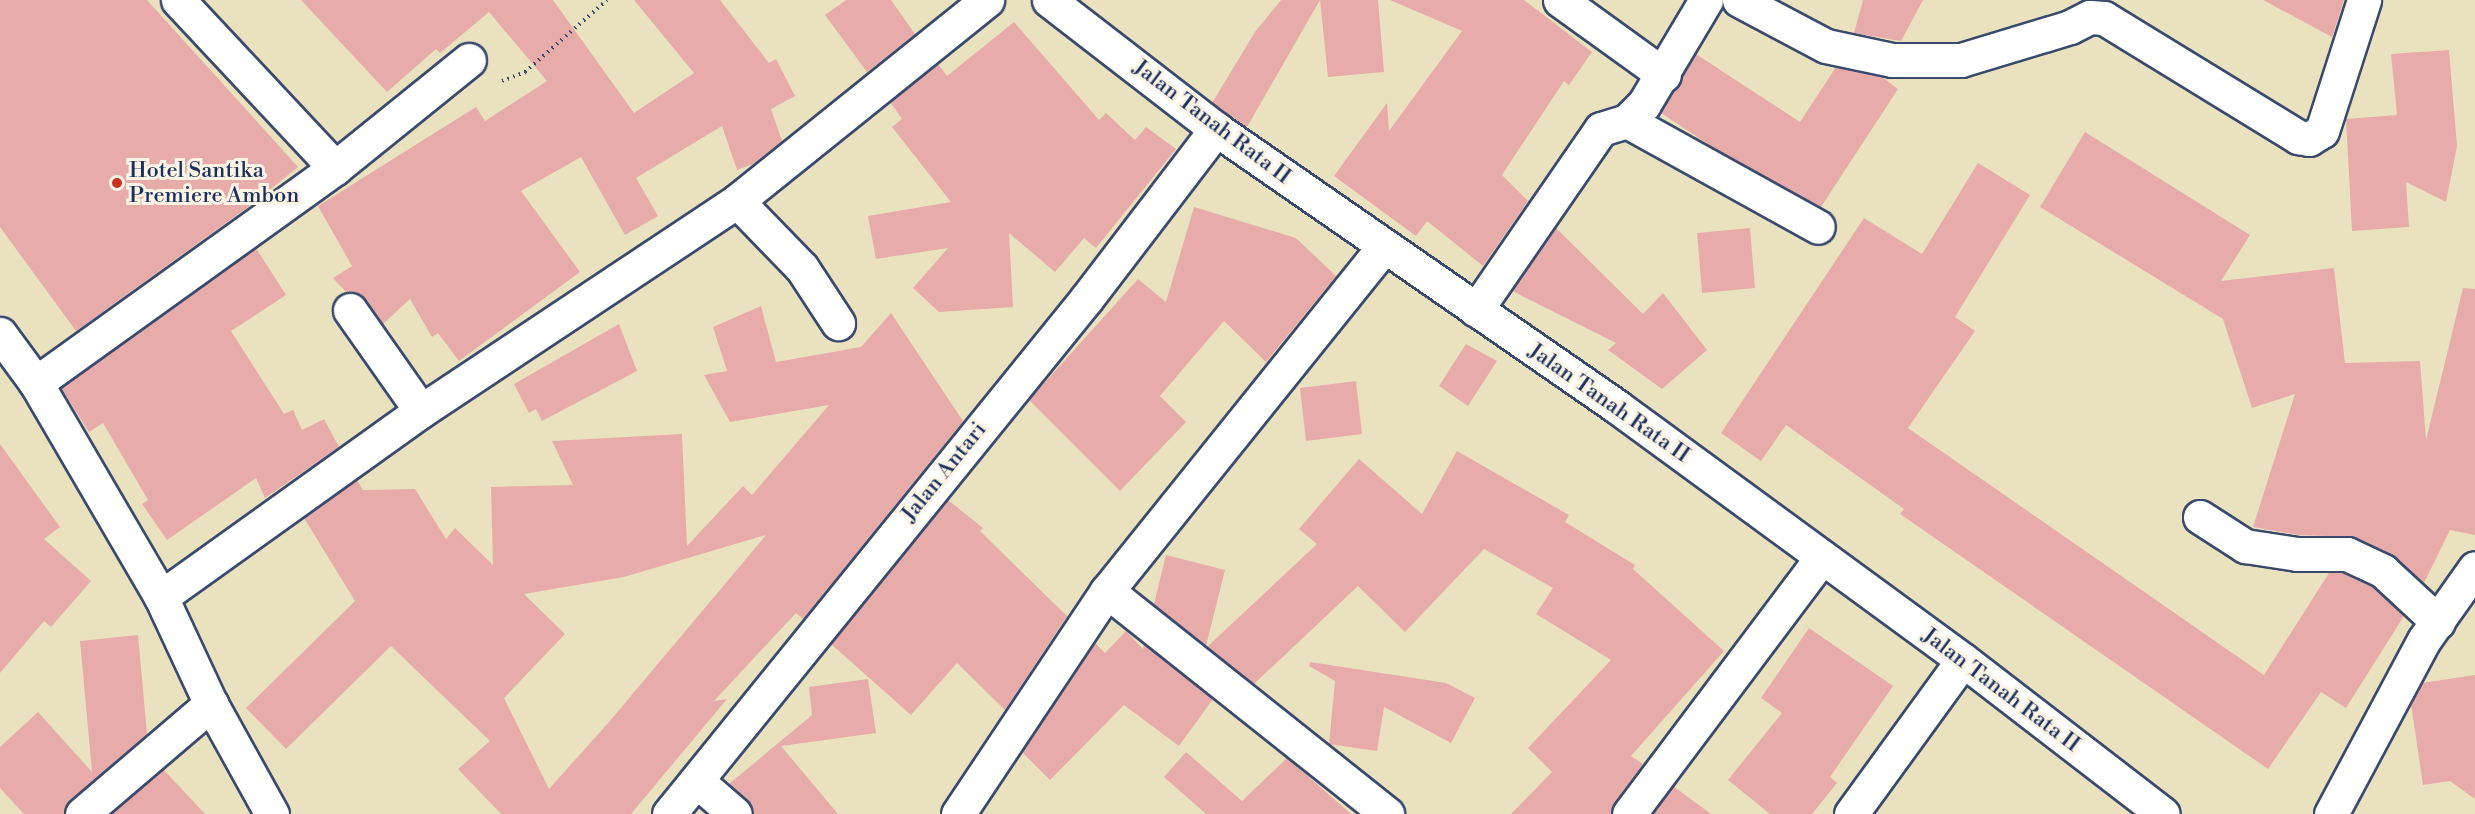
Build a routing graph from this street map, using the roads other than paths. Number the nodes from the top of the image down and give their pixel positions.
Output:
1 (178, 0) edge
2 (987, 0) edge
3 (1560, 0) edge
4 (1706, 0) edge
5 (1739, 0) edge
6 (2364, 0) edge
7 (1051, 1) edge
8 (469, 60) road end
9 (1664, 75) junction
10 (1627, 121) junction
11 (1216, 129) junction
12 (334, 168) junction
13 (737, 201) junction
14 (1818, 227) dead end
15 (1384, 246) junction
16 (350, 310) dead end
17 (1476, 310) junction
18 (838, 323) dead end
19 (0, 334) edge
20 (36, 383) junction
21 (421, 411) junction
22 (2200, 517) dead end
23 (1822, 558) junction
24 (2475, 568) edge
25 (1107, 591) junction
26 (160, 597) junction
27 (2438, 622) junction
28 (1963, 660) junction
29 (211, 704) junction
30 (697, 781) junction
31 (82, 814) edge
32 (272, 814) edge
33 (669, 814) edge
34 (735, 814) edge
35 (958, 814) edge
36 (1387, 814) edge
37 (1629, 814) edge
38 (1851, 814) edge
39 (2163, 814) edge
40 (2331, 814) edge

1 - 12 street
2 - 13 street
3 - 9 street
4 - 9 street
5 - 6 street
7 - 11 street, Jalan Tanah Rata II
8 - 12 street
9 - 10 street
10 - 14 street
10 - 17 street
11 - 15 street, Jalan Tanah Rata II
11 - 30 street, Jalan Antari
12 - 20 street
13 - 18 street
13 - 21 street
15 - 17 street, Jalan Tanah Rata II
15 - 25 street
16 - 21 street
17 - 23 street, Jalan Tanah Rata II
19 - 20 street
20 - 26 street
21 - 26 street
22 - 27 street
23 - 28 street, Jalan Tanah Rata II
23 - 37 street
24 - 27 street
25 - 35 street
25 - 36 street
26 - 29 street
27 - 40 street
28 - 38 street
28 - 39 street, Jalan Tanah Rata II
29 - 31 street
29 - 32 street
30 - 33 street, Jalan Antari
30 - 34 street

